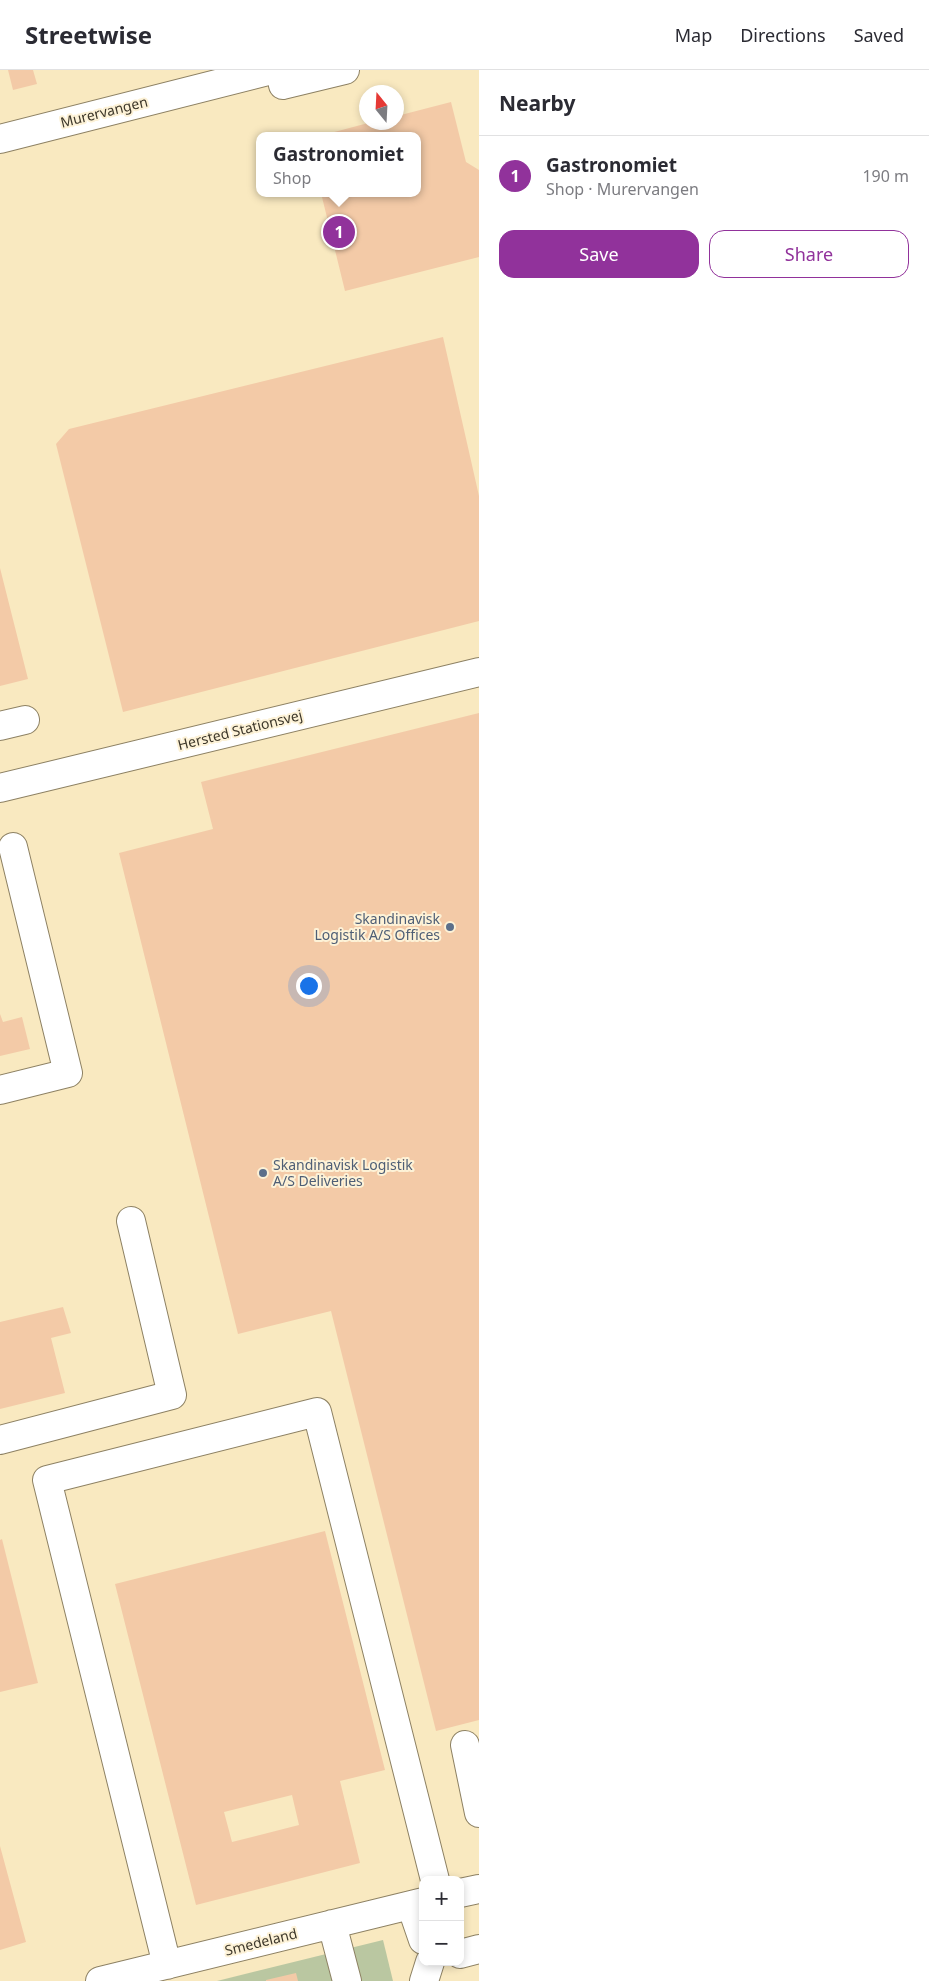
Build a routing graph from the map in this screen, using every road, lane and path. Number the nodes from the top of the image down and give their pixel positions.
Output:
1 (272, 70) edge
2 (280, 70) edge
3 (345, 70) edge
4 (195, 82) edge
5 (1, 135) edge
6 (479, 672) edge
7 (0, 788) edge
8 (13, 847) dead end
9 (0, 1090) edge
10 (131, 1220) dead end
11 (0, 1440) edge
12 (464, 1745) dead end
13 (479, 1813) edge
14 (434, 1876) edge
15 (479, 1888) edge
16 (464, 1892) edge
17 (417, 1904) edge
18 (420, 1921) edge
19 (332, 1924) junction
20 (479, 1949) edge
21 (464, 1953) edge
22 (167, 1965) junction
23 (429, 1966) edge
24 (100, 1981) edge
25 (347, 1981) edge
26 (424, 1981) edge

1 - 4 street, Murervangen
2 - 3 street
4 - 5 street, Murervangen
6 - 7 street, Hersted Stationsvej
8 - 9 street
10 - 11 street
12 - 13 street
14 - 22 street
15 - 16 street
17 - 18 street
17 - 19 street, Smedeland
19 - 22 street, Smedeland
19 - 25 street
20 - 21 street
22 - 24 street, Smedeland
23 - 26 street

